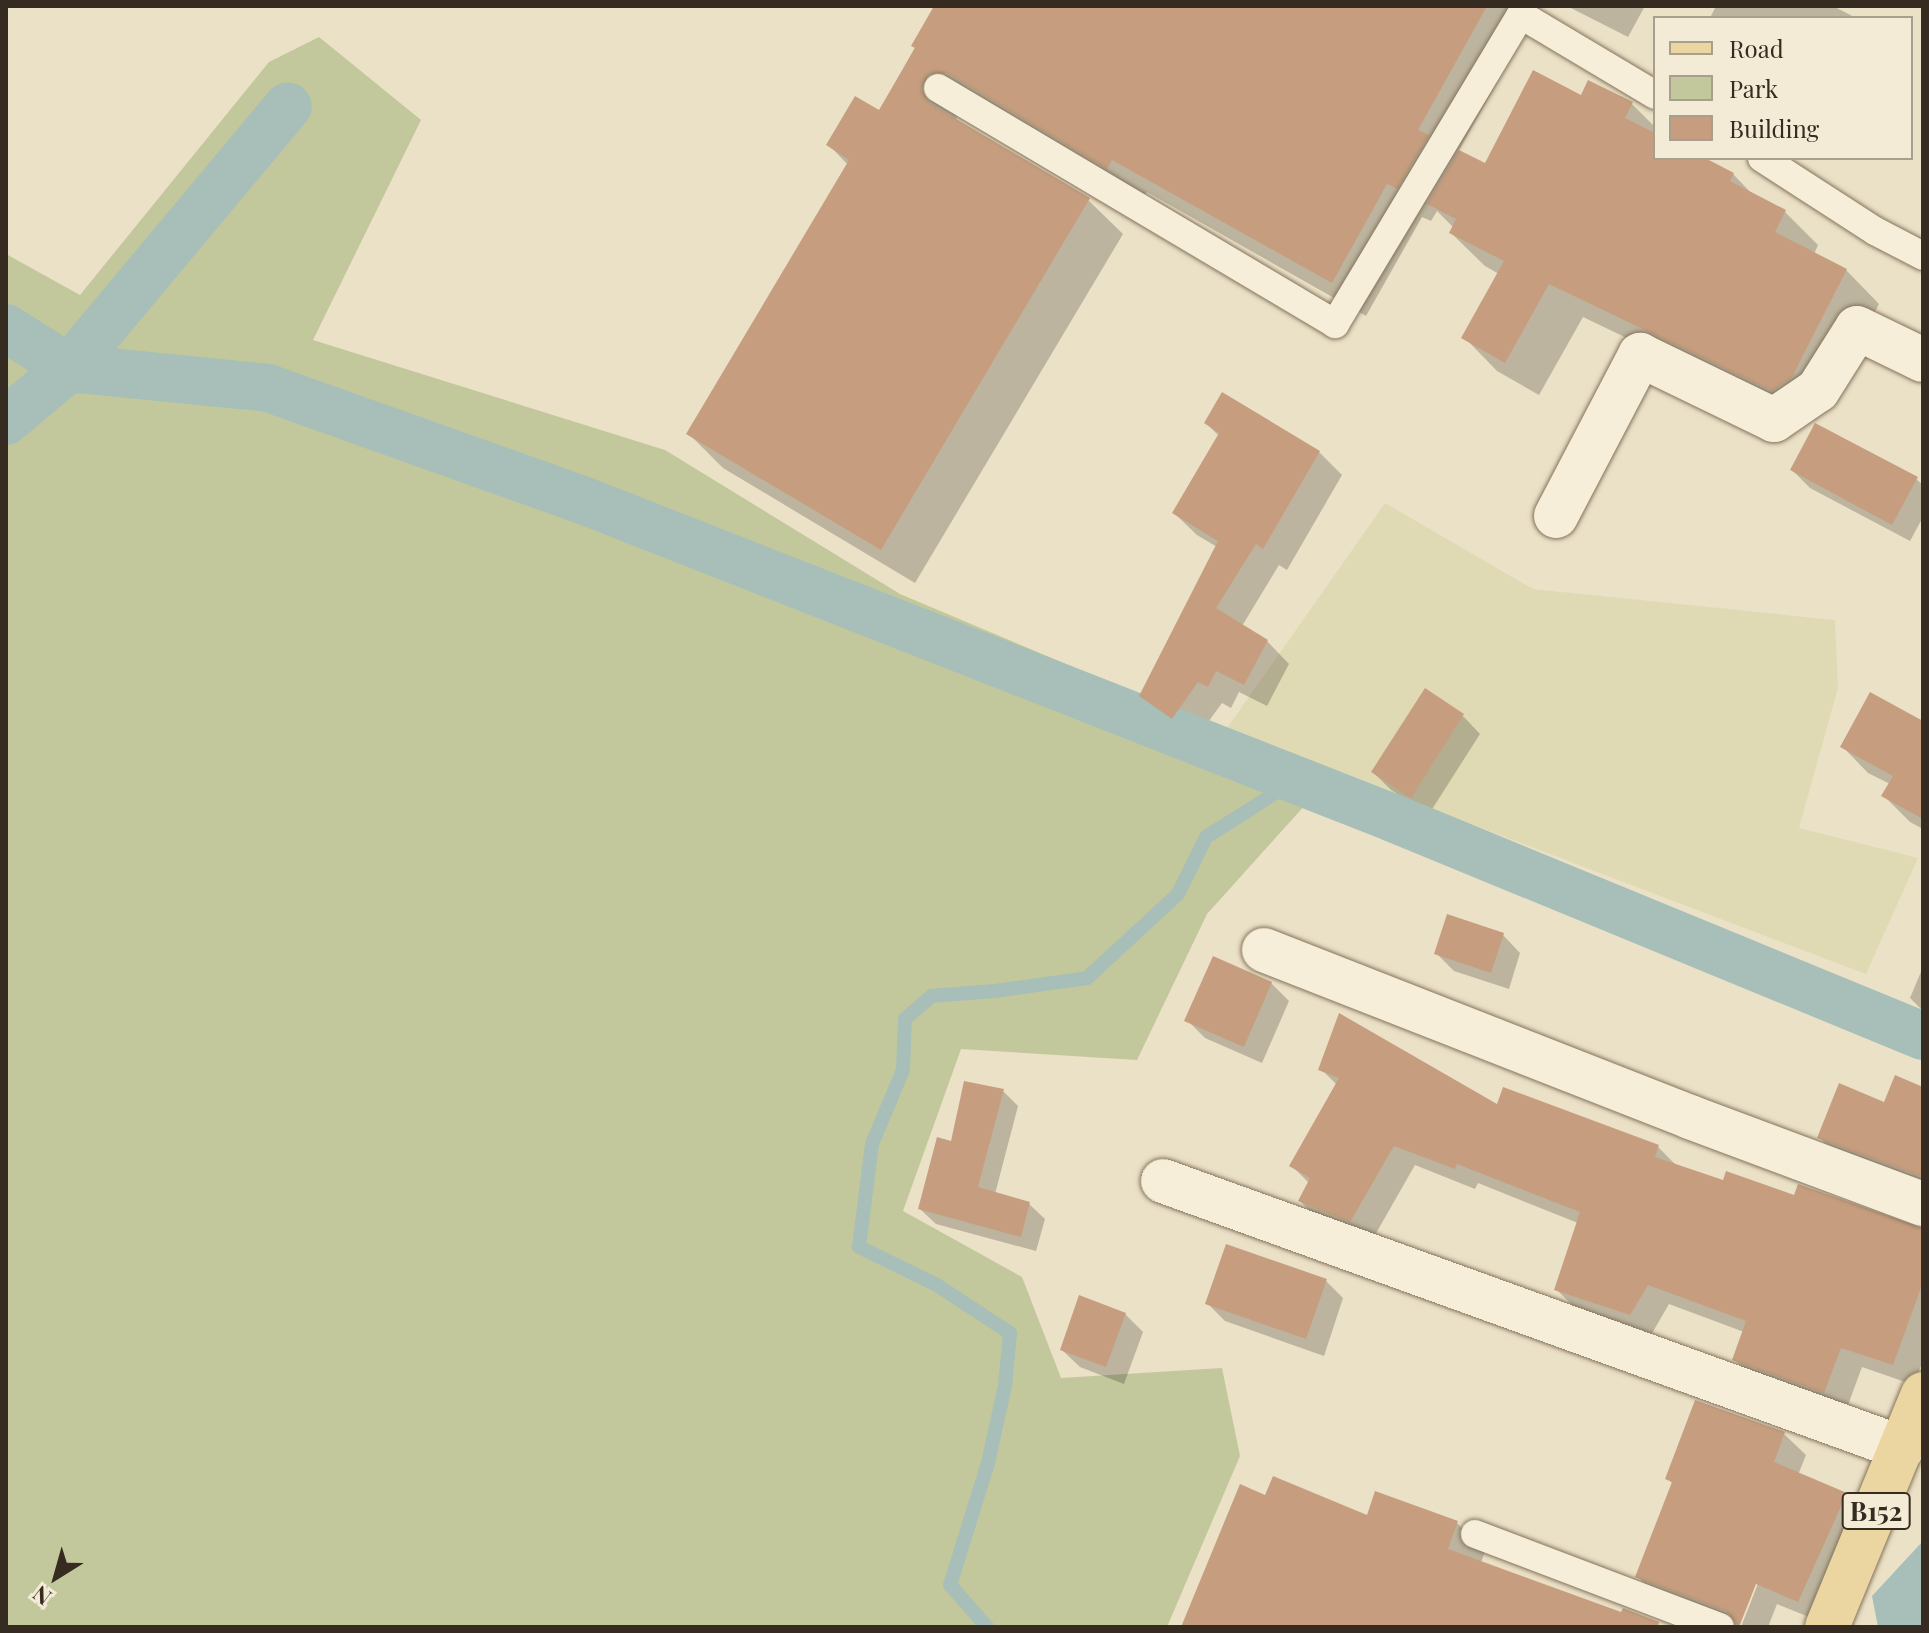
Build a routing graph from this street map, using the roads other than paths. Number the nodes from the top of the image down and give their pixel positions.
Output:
1 (938, 88) dead end
2 (1653, 94) edge
3 (1765, 160) edge
4 (1923, 256) edge
5 (1923, 360) edge
6 (1556, 516) dead end
7 (1264, 950) dead end
8 (1163, 1181) dead end
9 (1923, 1204) edge
10 (1923, 1394) edge
11 (1902, 1448) junction
12 (1475, 1534) dead end
13 (1720, 1627) edge
14 (1827, 1627) edge

1 - 2 lane
3 - 4 lane
5 - 6 street
7 - 9 street
8 - 11 street
10 - 11 main road, B152
11 - 14 main road, B152
12 - 13 lane

